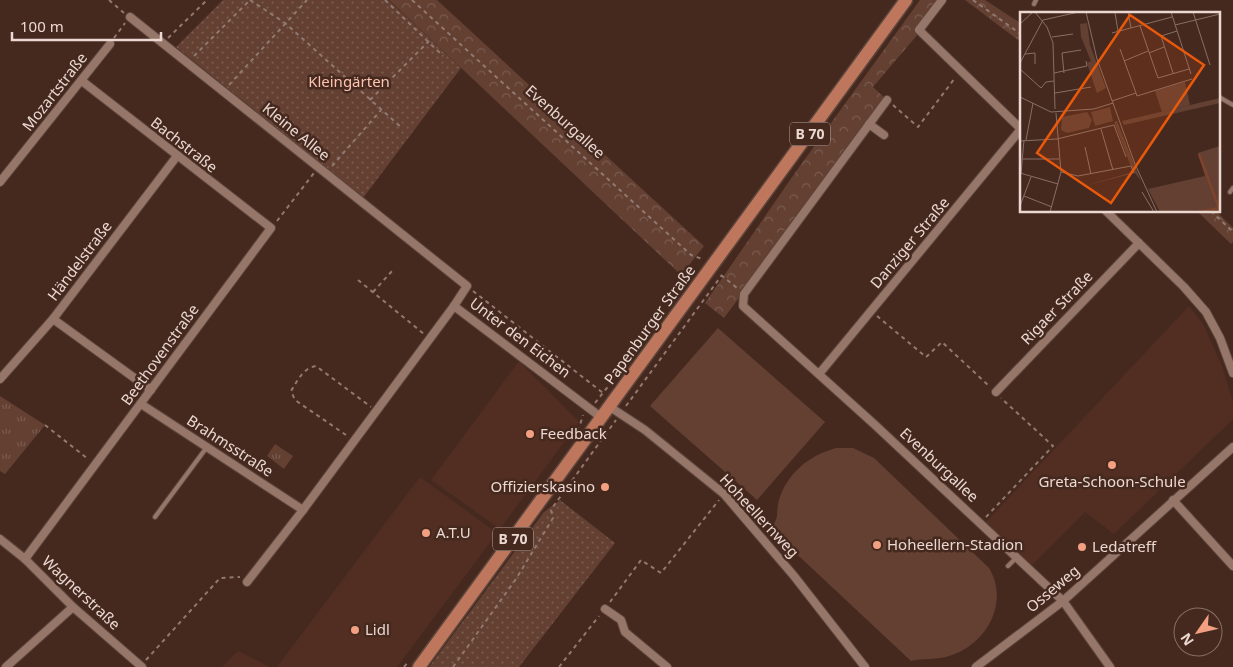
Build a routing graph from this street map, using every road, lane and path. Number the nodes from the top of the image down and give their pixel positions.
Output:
1 (109, 0) edge
2 (207, 0) edge
3 (250, 0) edge
4 (306, 0) edge
5 (385, 0) edge
6 (412, 0) edge
7 (906, 0) edge
8 (942, 0) edge
9 (973, 0) edge
10 (130, 17) junction
11 (285, 23) junction
12 (1020, 34) edge
13 (429, 41) junction
14 (110, 44) joint
15 (163, 44) junction
16 (443, 56) dead end
17 (200, 63) dead end
18 (961, 71) junction
19 (82, 81) junction
20 (224, 92) junction
21 (1220, 98) edge
22 (370, 100) junction
23 (887, 100) joint
24 (1233, 105) edge
25 (381, 110) junction
26 (870, 124) junction
27 (1020, 127) edge
28 (402, 128) dead end
29 (1020, 131) edge
30 (884, 135) dead end
31 (177, 156) junction
32 (318, 167) junction
33 (0, 182) edge
34 (1107, 212) edge
35 (1212, 212) edge
36 (271, 228) junction
37 (1233, 232) edge
38 (1139, 243) junction
39 (703, 259) dead end
40 (393, 270) dead end
41 (358, 280) dead end
42 (467, 286) junction
43 (373, 292) junction
44 (744, 294) junction
45 (454, 306) junction
46 (871, 311) junction
47 (53, 319) junction
48 (430, 338) junction
49 (1233, 373) edge
50 (819, 374) junction
51 (615, 378) dead end
52 (0, 379) edge
53 (151, 390) junction
54 (996, 392) junction
55 (141, 404) junction
56 (610, 406) junction
57 (626, 406) dead end
58 (377, 411) junction
59 (606, 422) junction
60 (45, 424) dead end
61 (354, 442) junction
62 (207, 447) junction
63 (1233, 447) edge
64 (95, 466) junction
65 (724, 494) junction
66 (1173, 500) junction
67 (303, 510) junction
68 (155, 517) dead end
69 (980, 523) junction
70 (0, 539) edge
71 (1016, 557) junction
72 (25, 559) junction
73 (1008, 566) dead end
74 (1233, 566) edge
75 (248, 581) joint
76 (1063, 601) junction
77 (73, 607) junction
78 (605, 609) junction
79 (141, 666) edge
80 (6, 667) edge
81 (419, 667) edge
82 (454, 667) edge
83 (559, 667) edge
84 (667, 667) edge
85 (865, 667) edge
86 (976, 667) edge
87 (1110, 667) edge

1 - 10 path
2 - 15 path
3 - 11 path
3 - 17 path
4 - 11 path
5 - 13 path
6 - 39 path, Evenburgallee
7 - 56 main road, Papenburger Straße / B 70
8 - 18 street
9 - 12 path
10 - 14 path
10 - 15 street, Kleine Allee
11 - 20 path
11 - 22 path
13 - 16 path
13 - 22 path
14 - 19 street, Mozartstraße
15 - 20 street, Kleine Allee
18 - 23 path
18 - 27 street
19 - 31 street, Bachstraße
19 - 33 street, Mozartstraße
20 - 32 street, Kleine Allee
21 - 24 lane
22 - 25 path
23 - 26 street
25 - 28 path
25 - 32 path
26 - 30 street
26 - 44 street
29 - 46 street, Danziger Straße
31 - 36 street, Bachstraße
31 - 47 street, Händelstraße
32 - 36 path
32 - 42 street, Kleine Allee
34 - 38 street
35 - 37 path
36 - 53 street, Beethovenstraße
38 - 49 street
38 - 54 street, Rigaer Straße
40 - 43 path
41 - 43 path
42 - 45 street
42 - 51 path
43 - 48 path
44 - 50 street, Evenburgallee
44 - 57 path
45 - 48 street, Unter den Eichen
45 - 59 street, Unter den Eichen
46 - 50 street, Danziger Straße
46 - 54 path
47 - 52 street, Händelstraße
47 - 53 street
48 - 58 street, Unter den Eichen
50 - 69 street, Evenburgallee
53 - 55 street, Beethovenstraße
54 - 69 path
55 - 62 street, Brahmsstraße
55 - 64 street, Beethovenstraße
56 - 59 main road, Papenburger Straße / B 70
56 - 65 street, Hoheellernweg
58 - 61 street, Unter den Eichen
58 - 61 path
59 - 81 main road, Papenburger Straße / B 70
59 - 82 path
60 - 64 path
61 - 67 street, Unter den Eichen
62 - 67 street, Brahmsstraße
62 - 68 lane
63 - 66 street, Osseweg
64 - 72 street, Beethovenstraße
65 - 78 path
65 - 85 street, Hoheellernweg
66 - 74 street
66 - 76 street, Osseweg
67 - 75 street, Unter den Eichen
69 - 71 street, Evenburgallee
70 - 72 street, Wagnerstraße
71 - 73 lane
71 - 76 street, Evenburgallee
72 - 77 street, Wagnerstraße
75 - 79 path
76 - 86 street, Osseweg
76 - 87 street, Evenburgallee
77 - 79 street, Wagnerstraße
77 - 80 street
78 - 83 path
78 - 84 street

